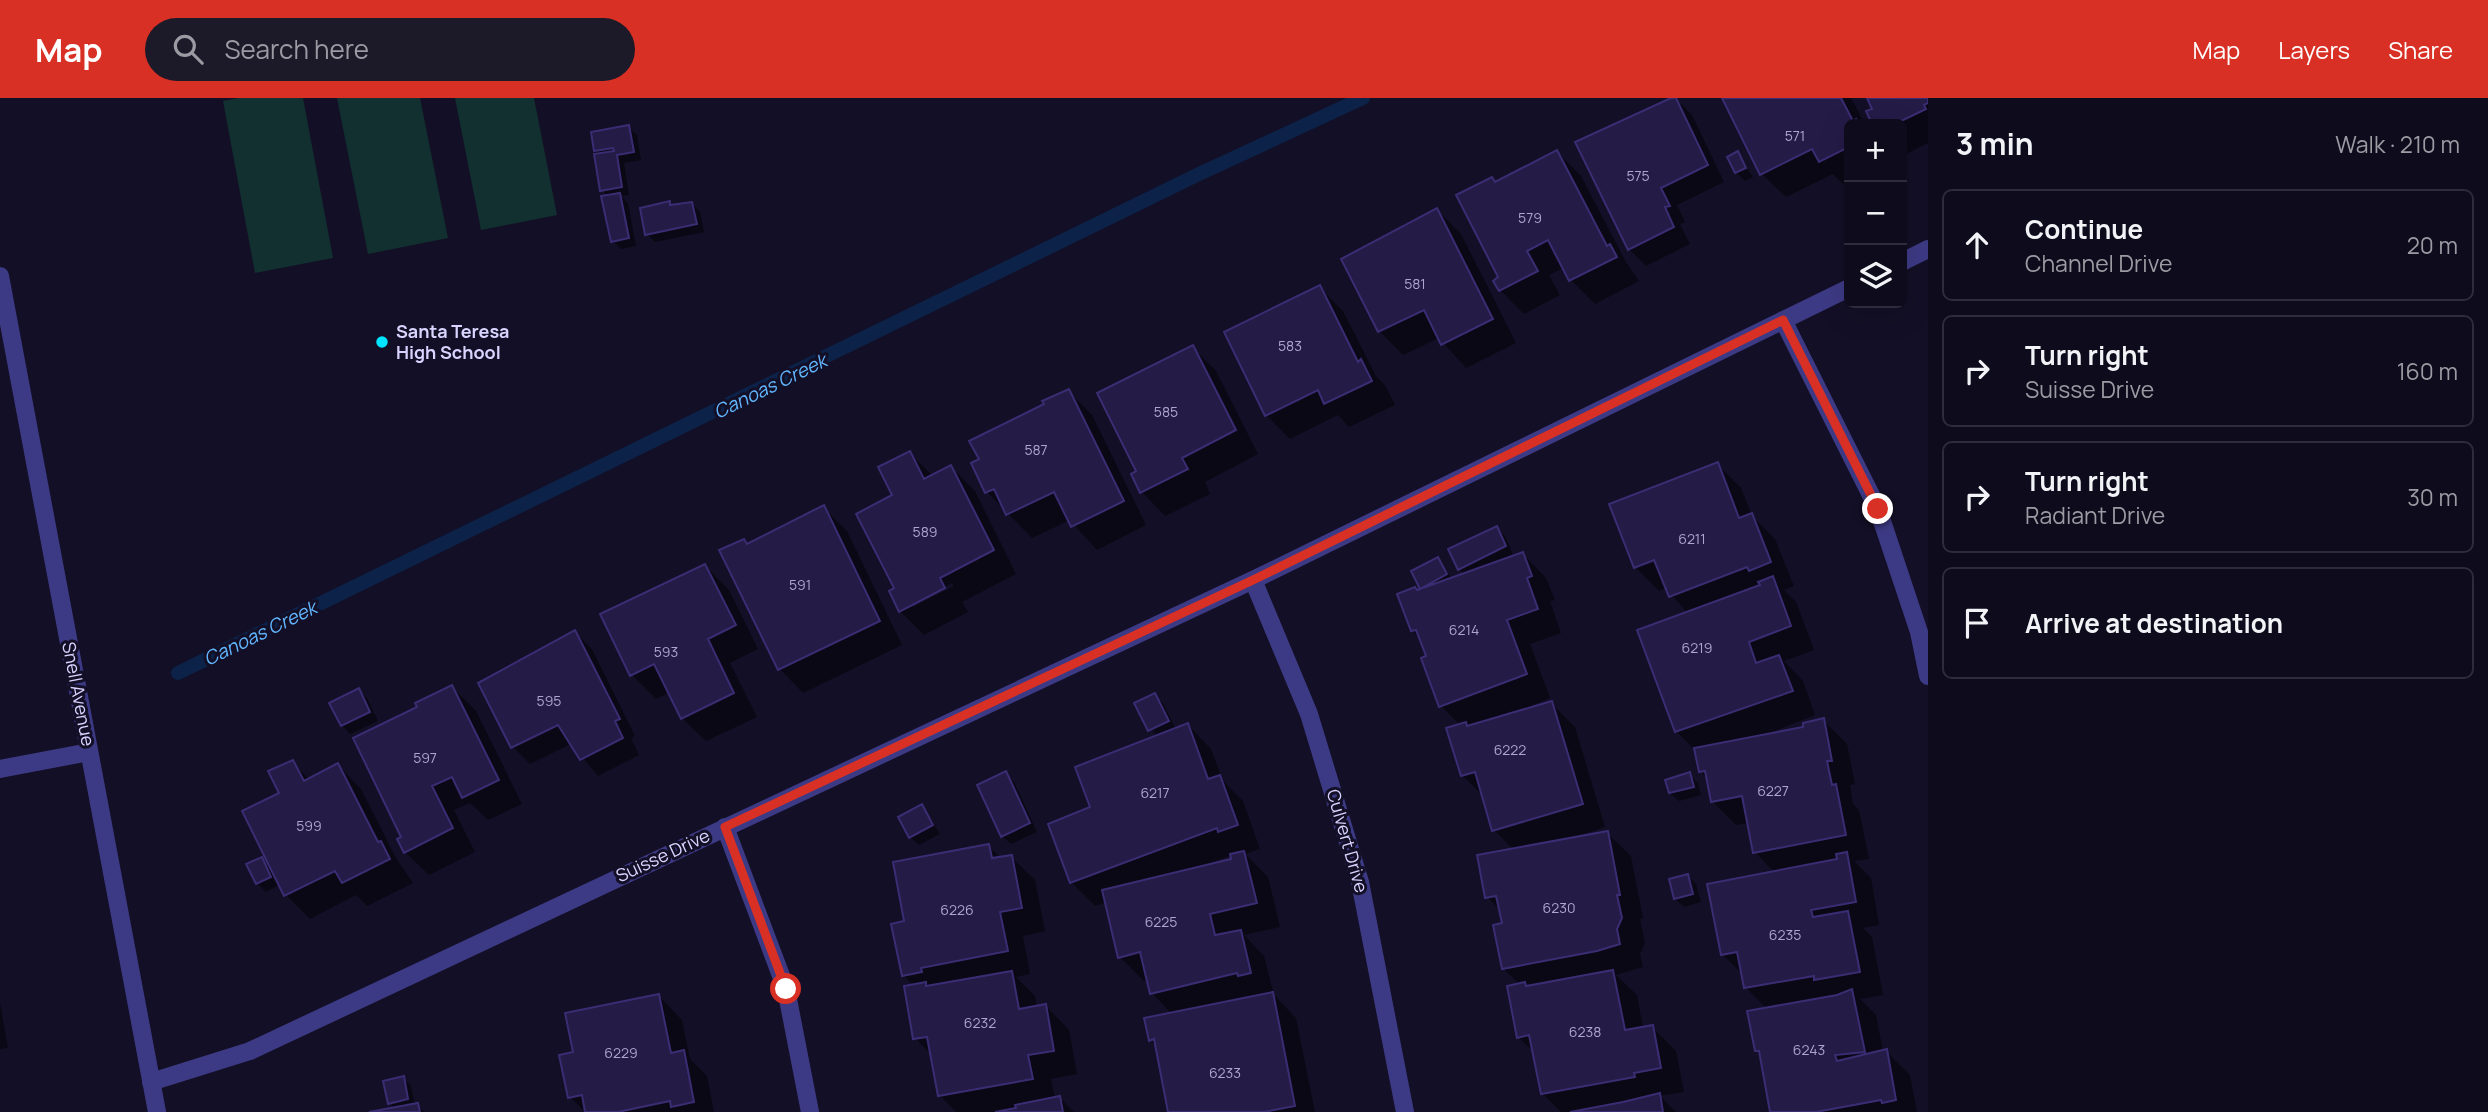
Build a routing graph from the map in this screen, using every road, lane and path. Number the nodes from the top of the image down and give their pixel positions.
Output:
1 (1928, 249) edge
2 (1907, 260) edge
3 (0, 276) edge
4 (1844, 290) edge
5 (1783, 320) junction
6 (6, 340) edge
7 (1253, 580) junction
8 (1928, 676) edge
9 (89, 752) junction
10 (0, 769) edge
11 (725, 827) junction
12 (151, 1082) junction
13 (157, 1112) edge
14 (810, 1112) edge
15 (1405, 1112) edge

1 - 2 street
3 - 6 street, Snell Avenue
4 - 5 street, Suisse Drive
5 - 7 street, Suisse Drive
5 - 8 street
6 - 9 street, Snell Avenue
7 - 11 street, Suisse Drive
7 - 15 street, Culvert Drive
9 - 10 street
9 - 12 street, Snell Avenue
11 - 12 street, Suisse Drive
11 - 14 street
12 - 13 street, Snell Avenue

